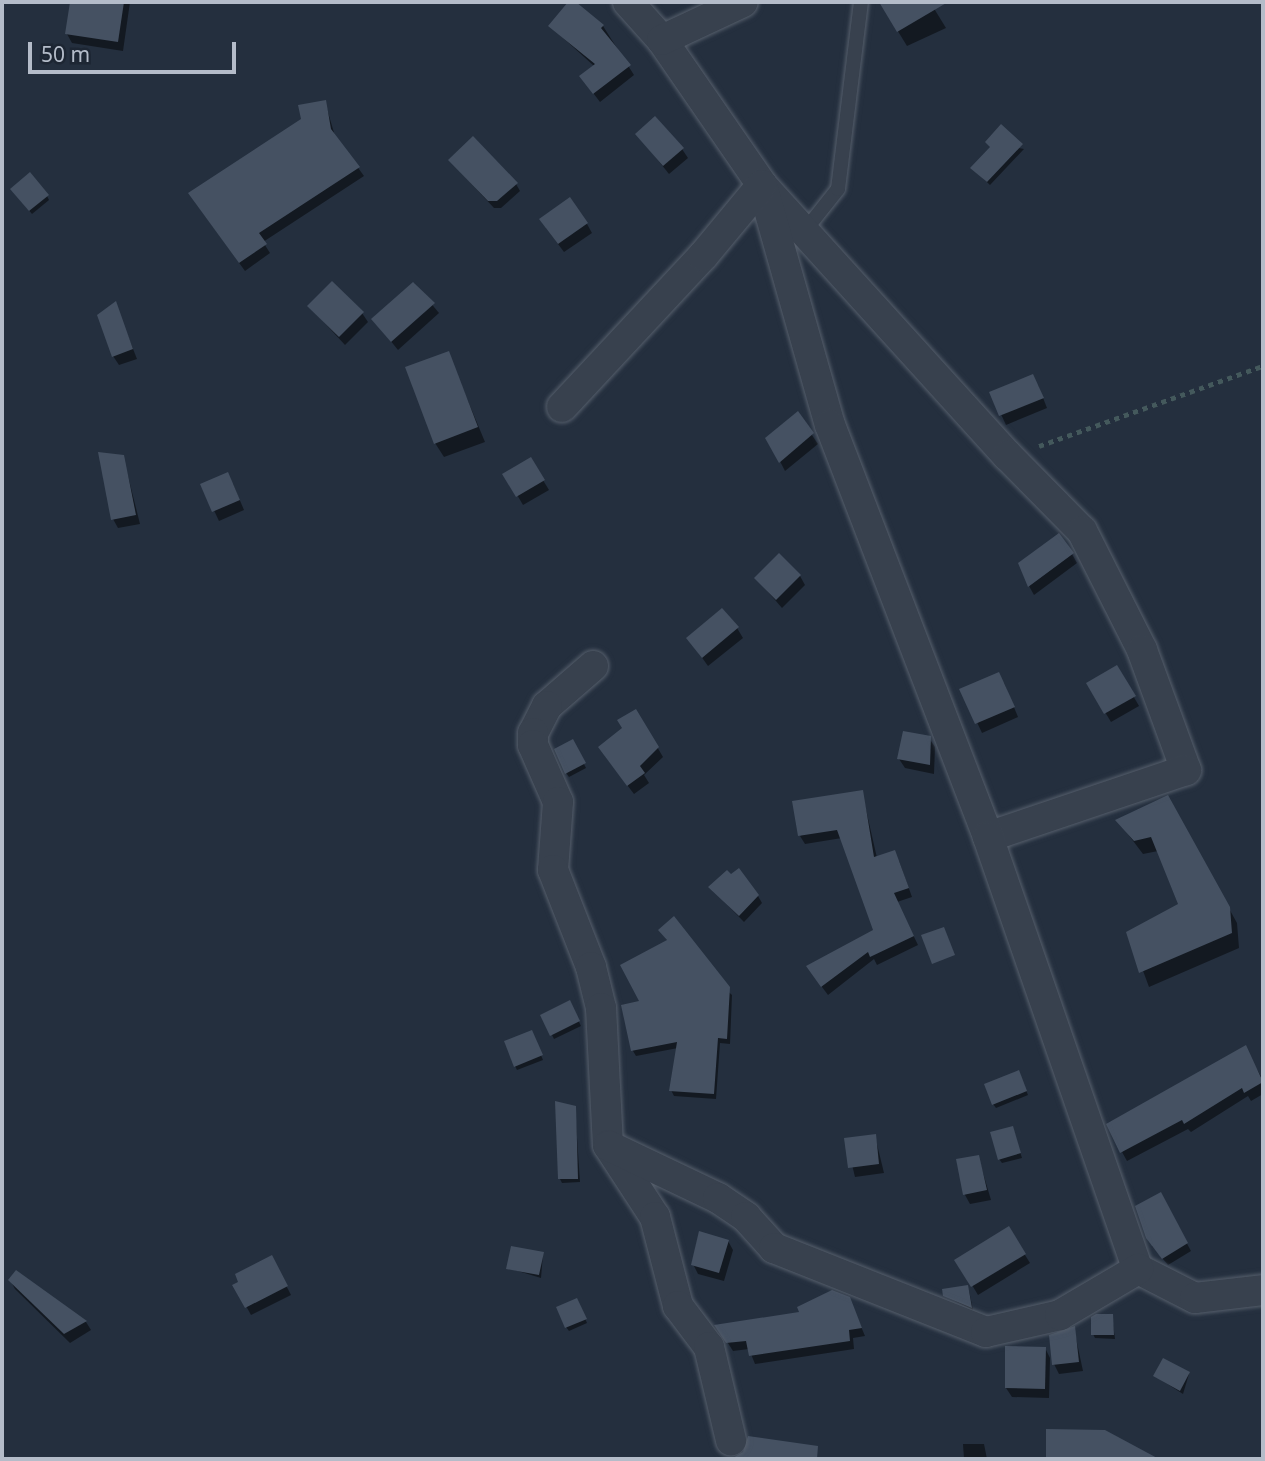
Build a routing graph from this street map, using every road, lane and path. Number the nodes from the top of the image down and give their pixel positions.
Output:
1 (628, 2) edge
2 (743, 2) edge
3 (860, 2) edge
4 (662, 40) junction
5 (762, 185) junction
6 (803, 233) junction
7 (1263, 366) edge
8 (562, 407) dead end
9 (1008, 456) junction
10 (593, 666) dead end
11 (988, 837) junction
12 (608, 1145) junction
13 (1138, 1269) junction
14 (1263, 1290) edge
15 (731, 1440) dead end

1 - 4 street
2 - 4 street
3 - 6 lane
4 - 5 street
5 - 6 street
5 - 8 street
5 - 11 street
6 - 9 street
7 - 9 path
9 - 11 street
10 - 12 street
11 - 13 street
12 - 13 street
12 - 15 street
13 - 14 street

